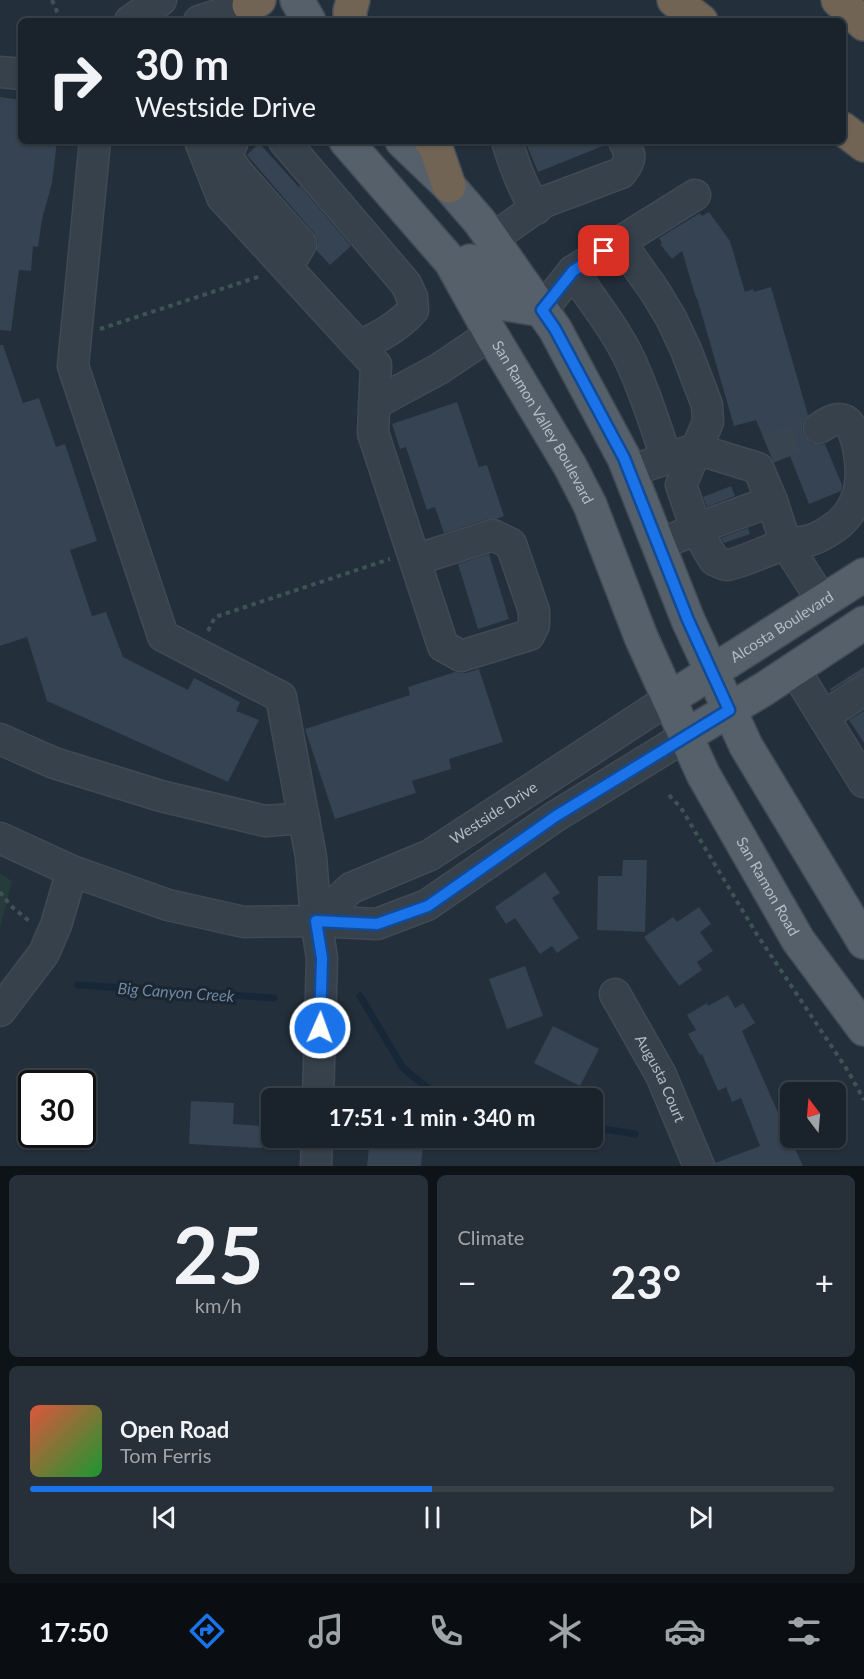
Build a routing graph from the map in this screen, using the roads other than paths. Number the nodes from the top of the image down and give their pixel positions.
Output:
1 (161, 0) edge
2 (297, 0) edge
3 (353, 0) edge
4 (674, 0) edge
5 (838, 0) edge
6 (254, 7) edge
7 (134, 18) edge
8 (211, 18) edge
9 (307, 18) edge
10 (350, 18) edge
11 (697, 18) edge
12 (864, 24) edge
13 (0, 72) edge
14 (18, 74) edge
15 (846, 131) edge
16 (95, 144) edge
17 (201, 144) edge
18 (232, 144) edge
19 (287, 144) edge
20 (349, 144) edge
21 (405, 144) edge
22 (434, 144) edge
23 (508, 144) edge
24 (625, 144) edge
25 (864, 145) edge
26 (449, 186) junction
27 (694, 195) dead end
28 (536, 209) junction
29 (413, 218) junction
30 (492, 239) junction
31 (620, 242) junction
32 (290, 271) junction
33 (573, 271) junction
34 (542, 310) junction
35 (491, 334) junction
36 (359, 346) junction
37 (374, 404) junction
38 (819, 429) tunnel mouth
39 (696, 449) junction
40 (768, 449) tunnel mouth
41 (666, 458) junction
42 (741, 463) junction
43 (630, 471) junction
44 (681, 485) junction
45 (772, 501) junction
46 (696, 529) junction
47 (786, 544) junction
48 (658, 545) junction
49 (413, 553) junction
50 (864, 575) edge
51 (823, 602) junction
52 (864, 623) edge
53 (794, 669) junction
54 (711, 672) junction
55 (864, 690) edge
56 (669, 699) junction
57 (729, 710) junction
58 (824, 716) junction
59 (686, 736) junction
60 (0, 739) edge
61 (861, 769) edge
62 (304, 818) junction
63 (0, 838) edge
64 (72, 871) junction
65 (316, 921) junction
66 (864, 942) edge
67 (615, 994) dead end
68 (0, 1011) edge
69 (864, 1029) edge
70 (318, 1088) edge
71 (317, 1148) edge
72 (316, 1166) edge
73 (699, 1166) edge

1 - 7 street
2 - 9 main road
3 - 10 highway
4 - 11 highway
5 - 12 highway
6 - 8 street
13 - 14 street
15 - 25 highway
16 - 62 street
17 - 32 street
18 - 32 street
19 - 36 street
20 - 29 main road, San Ramon Valley Boulevard
21 - 26 main road
22 - 26 highway
23 - 28 street
24 - 28 street
26 - 30 main road
27 - 31 street
28 - 30 street
29 - 34 main road
29 - 35 main road, San Ramon Valley Boulevard
30 - 34 main road
31 - 33 street
31 - 39 street
32 - 36 street
33 - 34 street
33 - 41 street
34 - 43 main road
35 - 37 street
35 - 56 main road, San Ramon Valley Boulevard
36 - 37 street
37 - 49 street
38 - 47 street
39 - 41 street
39 - 42 street
39 - 44 street
40 - 42 street
41 - 43 street
42 - 44 street
42 - 45 street
43 - 48 main road
44 - 46 street
45 - 46 street
45 - 47 street
46 - 47 street
46 - 48 street
47 - 51 street
48 - 54 main road
49 - 49 street
50 - 51 main road, Alcosta Boulevard
51 - 54 main road, Alcosta Boulevard
52 - 53 main road
53 - 57 main road
53 - 58 street
54 - 56 main road, Alcosta Boulevard
54 - 57 main road
55 - 58 street
56 - 59 main road, San Ramon Valley Boulevard
56 - 65 street, Westside Drive
57 - 59 main road
57 - 66 main road
58 - 61 street
59 - 65 street
59 - 69 main road, San Ramon Road
60 - 62 street
62 - 65 street
63 - 64 street
64 - 65 street
64 - 68 street
65 - 70 street
67 - 73 street, Augusta Court
71 - 72 street

